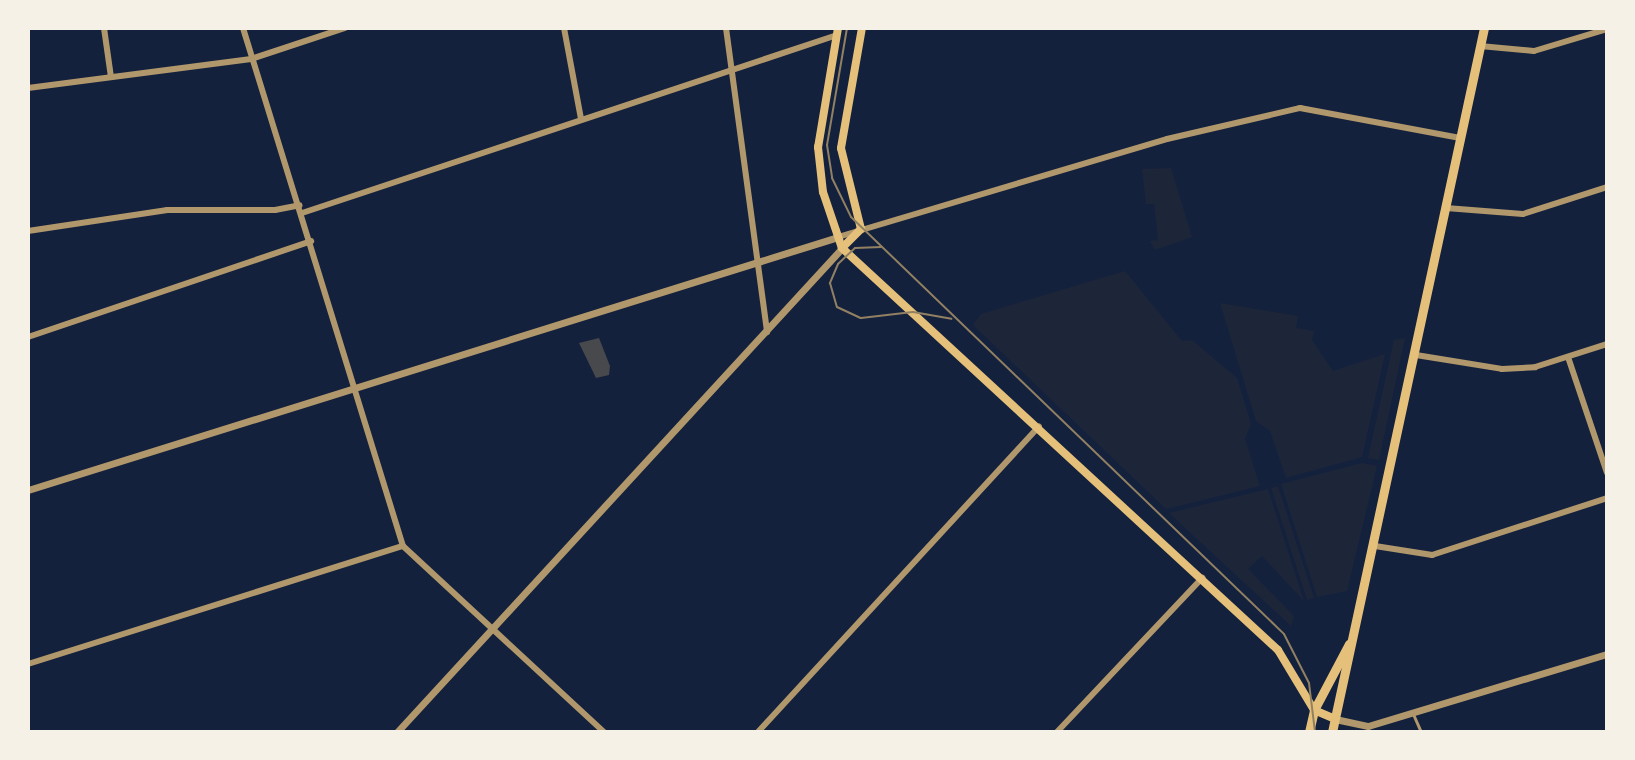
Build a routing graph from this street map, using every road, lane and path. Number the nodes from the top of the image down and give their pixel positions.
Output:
1 (104, 28) edge
2 (243, 28) edge
3 (345, 28) edge
4 (564, 28) edge
5 (726, 28) edge
6 (862, 28) edge
7 (1484, 28) edge
8 (1607, 29) edge
9 (837, 31) edge
10 (1480, 46) junction
11 (251, 59) junction
12 (732, 69) junction
13 (111, 77) junction
14 (28, 88) edge
15 (581, 119) junction
16 (1460, 138) junction
17 (1607, 187) edge
18 (300, 205) junction
19 (1446, 208) junction
20 (302, 213) junction
21 (861, 229) junction
22 (28, 231) edge
23 (838, 237) junction
24 (311, 241) junction
25 (842, 248) junction
26 (760, 261) junction
27 (767, 332) junction
28 (28, 337) edge
29 (1607, 344) edge
30 (1416, 355) junction
31 (1568, 357) junction
32 (356, 388) junction
33 (1039, 426) junction
34 (1607, 473) edge
35 (28, 490) edge
36 (1607, 498) edge
37 (403, 546) junction
38 (1375, 546) junction
39 (1202, 578) junction
40 (492, 630) junction
41 (1354, 634) junction
42 (1607, 654) edge
43 (28, 664) edge
44 (1314, 710) junction
45 (1413, 714) junction
46 (1335, 719) junction
47 (397, 732) edge
48 (604, 732) edge
49 (758, 732) edge
50 (1057, 732) edge
51 (1309, 732) edge
52 (1332, 732) edge
53 (1421, 732) edge

1 - 13 street
2 - 11 street
3 - 11 street
4 - 15 street
5 - 12 street
6 - 21 main road
7 - 10 highway
8 - 10 street
9 - 12 street
9 - 23 main road
10 - 16 highway
11 - 13 street
11 - 18 street
12 - 15 street
12 - 26 street
13 - 14 street
15 - 20 street
16 - 19 highway
16 - 21 street
17 - 19 street
18 - 20 street
18 - 22 street
19 - 30 highway
20 - 24 street
21 - 23 street
21 - 25 main road
23 - 25 main road
23 - 26 street
24 - 28 street
24 - 32 street
25 - 27 street
25 - 33 main road
26 - 27 street
26 - 32 street
27 - 40 street
29 - 31 street
30 - 31 street
30 - 38 highway
31 - 34 street
32 - 35 street
32 - 37 street
33 - 39 main road
33 - 49 street
36 - 38 street
37 - 40 street
37 - 43 street
38 - 41 highway
39 - 44 main road
39 - 50 street
40 - 47 street
40 - 48 street
41 - 44 highway
41 - 46 highway
42 - 45 street
44 - 46 main road
44 - 51 highway
45 - 46 street
45 - 53 lane
46 - 52 highway

